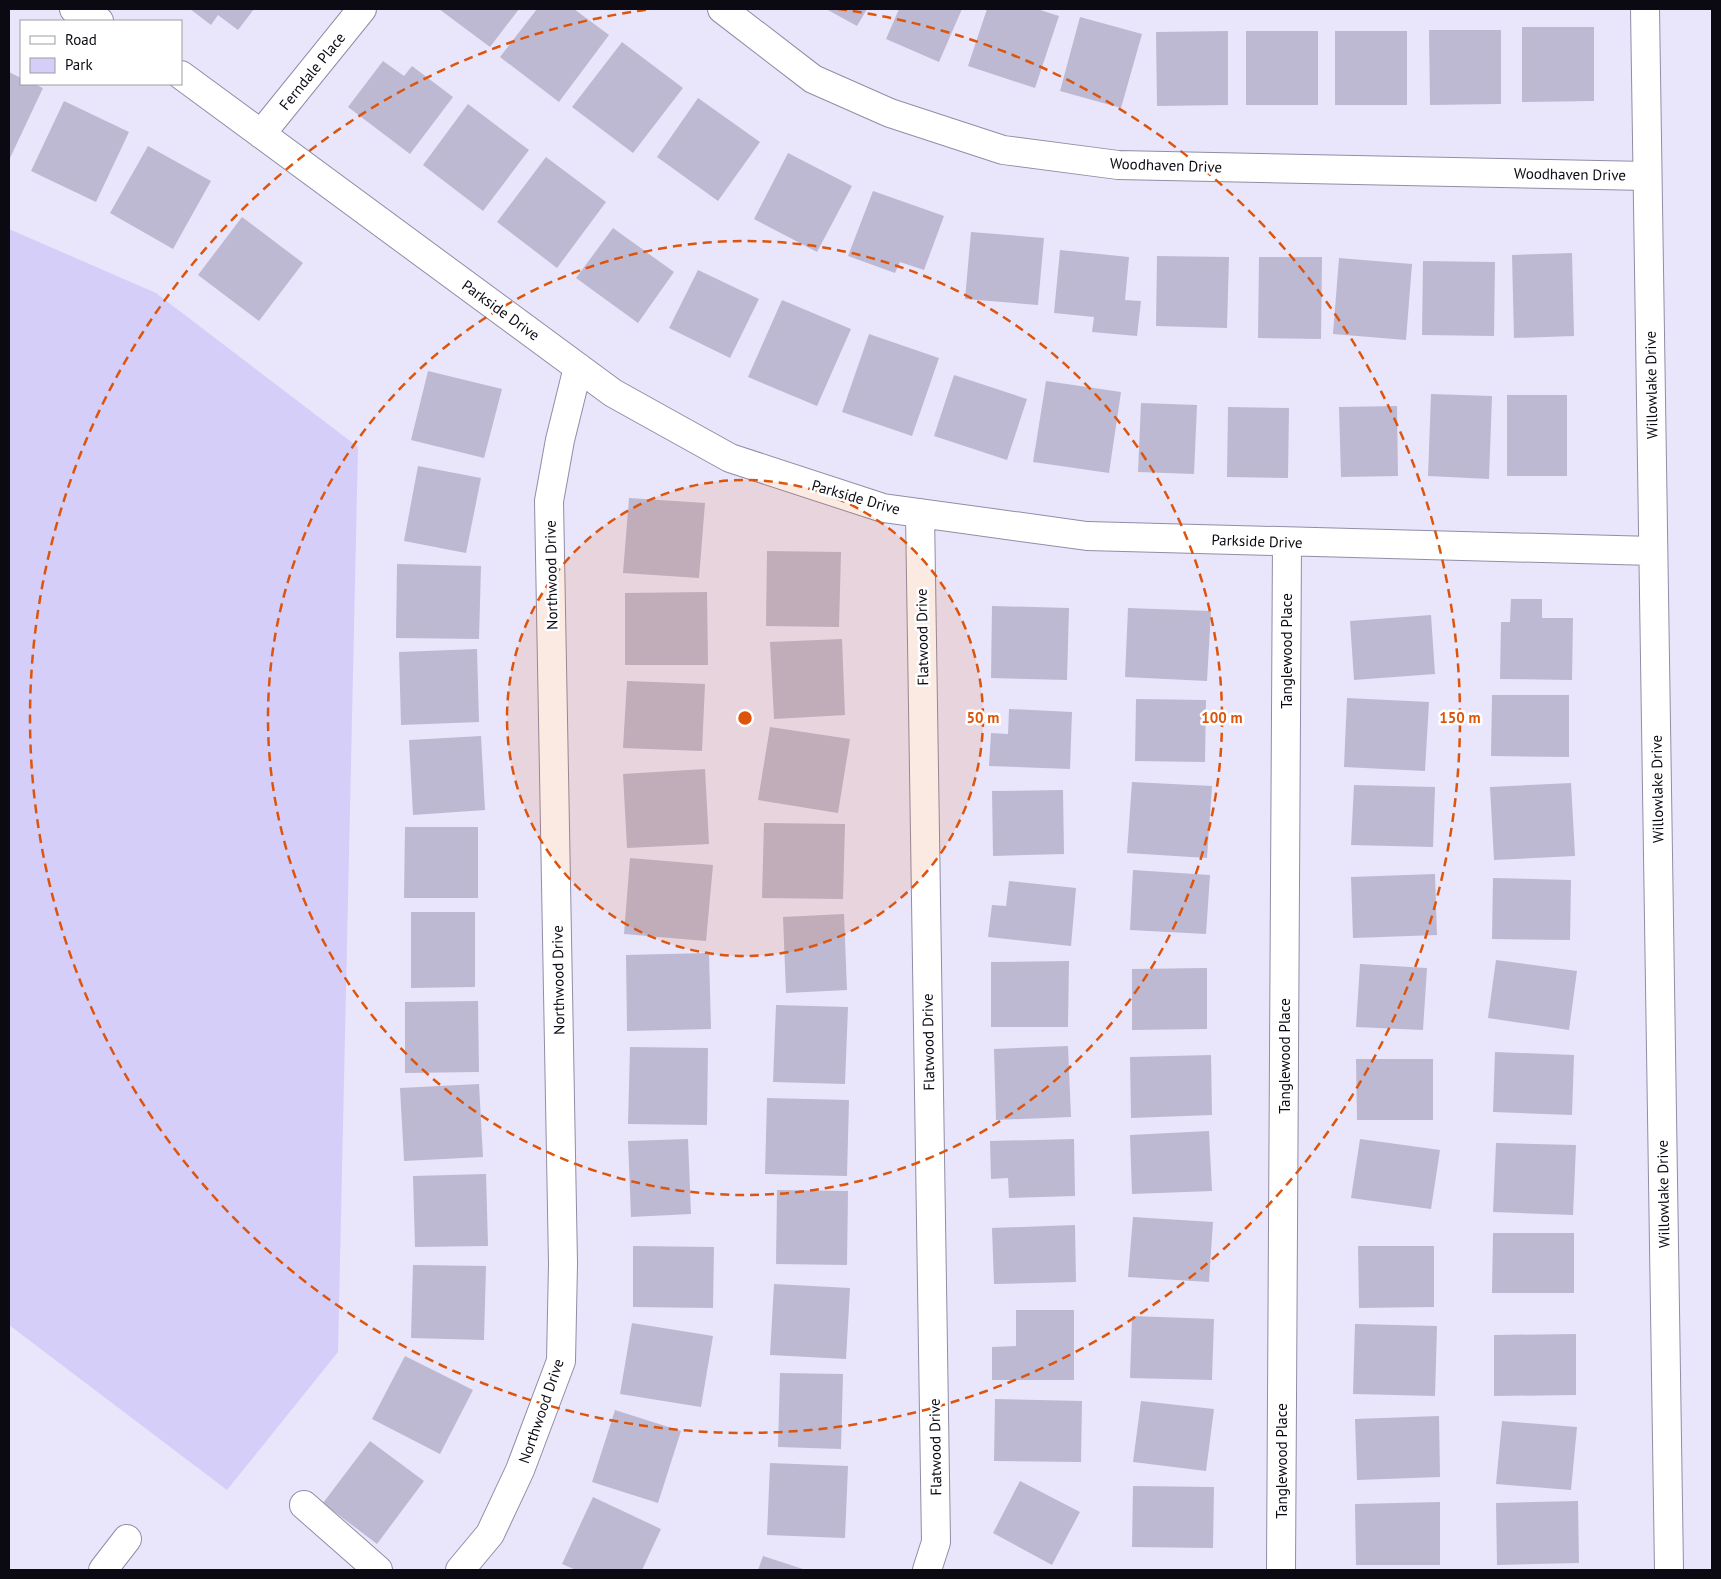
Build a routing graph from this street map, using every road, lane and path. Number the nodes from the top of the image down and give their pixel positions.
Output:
1 (74, 9) edge
2 (362, 9) edge
3 (722, 9) edge
4 (1645, 9) edge
5 (97, 20) edge
6 (182, 76) edge
7 (262, 134) junction
8 (1647, 176) junction
9 (578, 368) junction
10 (920, 513) junction
11 (1287, 542) junction
12 (1653, 551) junction
13 (304, 1505) dead end
14 (128, 1538) dead end
15 (103, 1570) edge
16 (378, 1570) edge
17 (460, 1570) edge
18 (927, 1570) edge
19 (1281, 1570) edge
20 (1669, 1570) edge

1 - 5 street
2 - 7 street, Ferndale Place
3 - 8 street, Woodhaven Drive
4 - 8 street, Willowlake Drive
6 - 7 street, Parkside Drive
7 - 9 street, Parkside Drive
8 - 12 street, Willowlake Drive
9 - 10 street, Parkside Drive
9 - 17 street, Northwood Drive
10 - 11 street, Parkside Drive
10 - 18 street, Flatwood Drive
11 - 12 street, Parkside Drive
11 - 19 street, Tanglewood Place
12 - 20 street, Willowlake Drive
13 - 16 street
14 - 15 street

